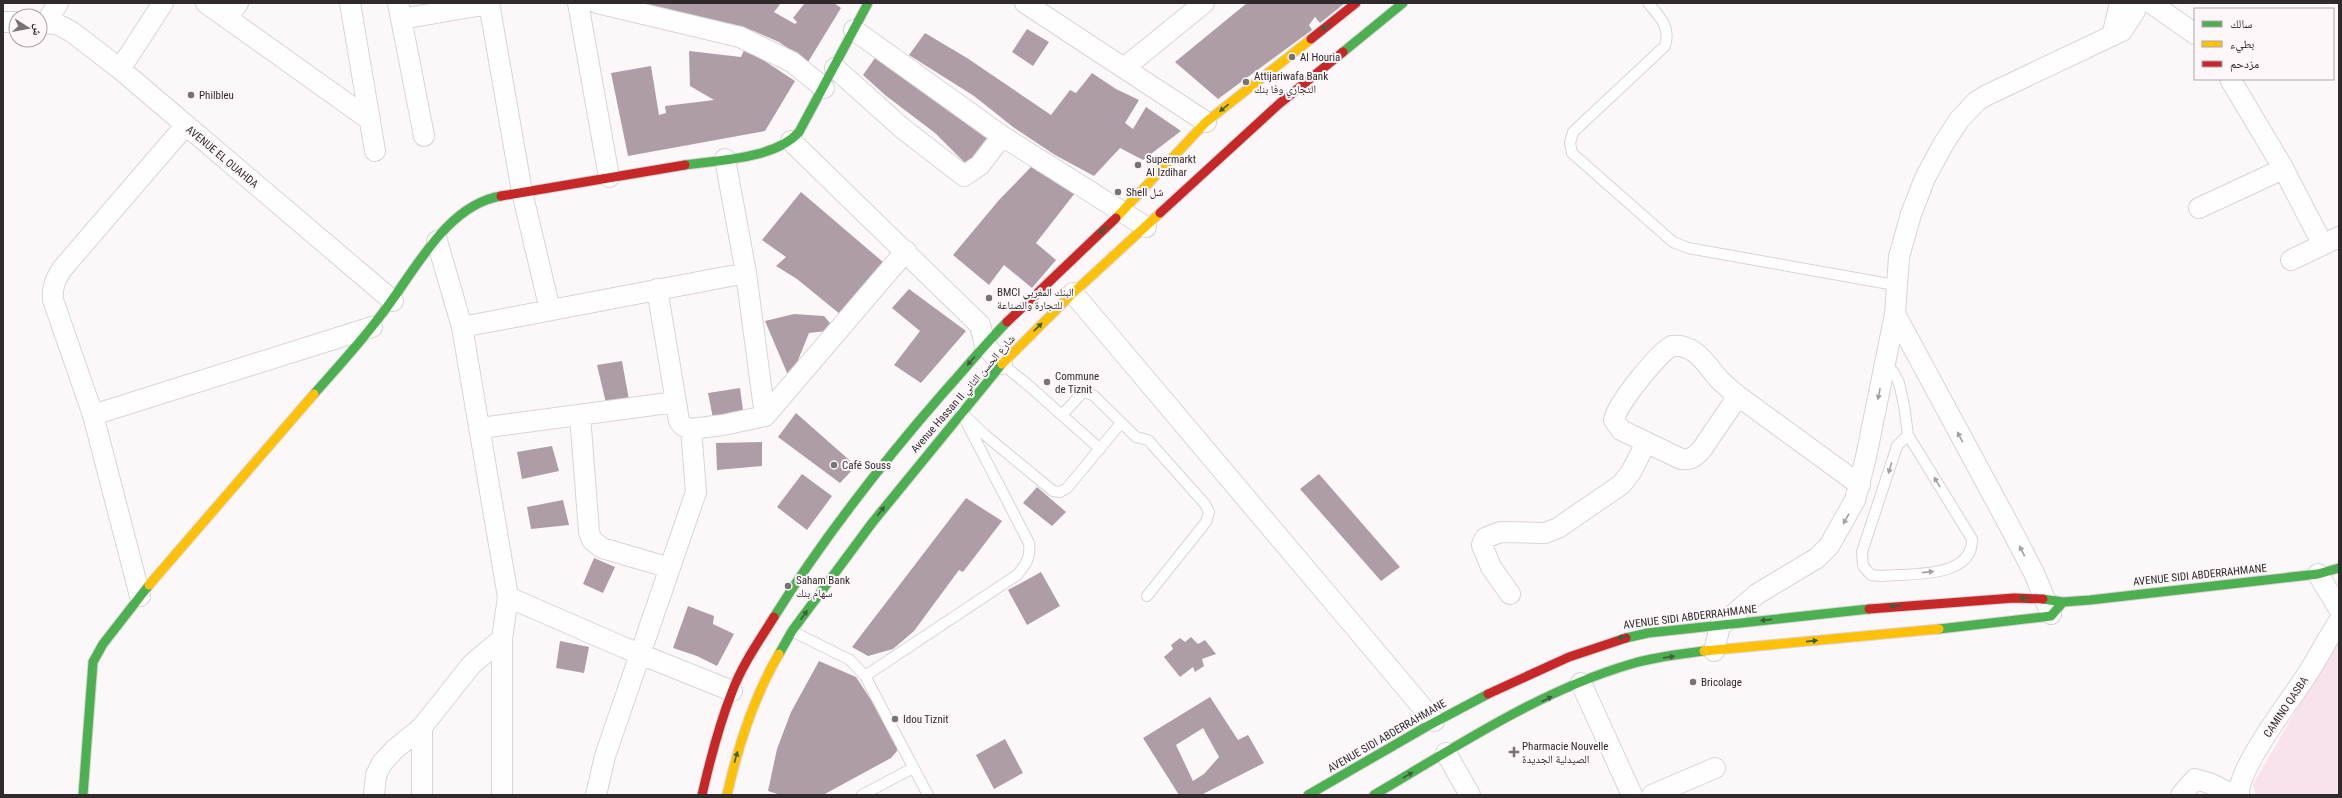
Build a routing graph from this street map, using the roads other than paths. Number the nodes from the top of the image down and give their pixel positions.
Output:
1 (58, 3) edge
2 (163, 3) edge
3 (206, 3) edge
4 (350, 3) edge
5 (578, 3) edge
6 (597, 3) edge
7 (867, 3) edge
8 (1025, 3) edge
9 (1204, 3) edge
10 (1356, 3) edge
11 (1403, 3) edge
12 (1648, 3) edge
13 (2120, 3) edge
14 (2136, 3) edge
15 (2151, 3) edge
16 (489, 4) edge
17 (233, 11) edge
18 (400, 11) edge
19 (48, 16) edge
20 (48, 23) edge
21 (854, 30) junction
22 (2194, 33) edge
23 (2112, 36) junction
24 (835, 68) junction
25 (1124, 68) junction
26 (120, 69) junction
27 (2226, 80) edge
28 (2231, 80) edge
29 (824, 88) junction
30 (2240, 106) dead end
31 (370, 120) junction
32 (1206, 122) junction
33 (185, 126) junction
34 (424, 136) dead end
35 (1002, 136) junction
36 (791, 141) junction
37 (375, 151) dead end
38 (724, 159) junction
39 (2283, 169) junction
40 (608, 177) junction
41 (522, 192) junction
42 (2199, 208) dead end
43 (1123, 212) junction
44 (1146, 227) junction
45 (437, 241) junction
46 (2331, 241) edge
47 (906, 251) junction
48 (2291, 260) dead end
49 (746, 272) junction
50 (1895, 285) junction
51 (657, 290) junction
52 (1073, 293) junction
53 (393, 302) junction
54 (550, 310) junction
55 (1894, 314) junction
56 (980, 325) junction
57 (462, 326) junction
58 (372, 327) junction
59 (1001, 328) junction
60 (985, 345) junction
61 (1018, 347) junction
62 (1885, 363) junction
63 (1002, 364) junction
64 (1738, 396) junction
65 (676, 402) junction
66 (960, 412) junction
67 (93, 415) junction
68 (580, 415) junction
69 (1062, 415) junction
70 (765, 416) junction
71 (1121, 423) junction
72 (481, 428) junction
73 (691, 429) junction
74 (1908, 434) junction
75 (1646, 443) junction
76 (1100, 449) junction
77 (1860, 485) junction
78 (670, 568) junction
79 (2339, 568) edge
80 (2318, 574) junction
81 (1510, 594) dead end
82 (140, 596) junction
83 (1147, 596) dead end
84 (508, 597) junction
85 (2053, 605) junction
86 (2339, 609) edge
87 (2339, 621) edge
88 (1720, 626) junction
89 (792, 631) junction
90 (502, 639) junction
91 (1714, 651) junction
92 (640, 654) junction
93 (865, 676) junction
94 (1581, 683) junction
95 (732, 691) junction
96 (1434, 721) junction
97 (422, 727) junction
98 (1446, 753) junction
99 (913, 768) junction
100 (1715, 768) dead end
101 (83, 795) edge
102 (374, 795) edge
103 (422, 795) edge
104 (502, 795) edge
105 (596, 795) edge
106 (702, 795) edge
107 (727, 795) edge
108 (862, 795) edge
109 (928, 795) edge
110 (1308, 795) edge
111 (1374, 795) edge
112 (1470, 795) edge
113 (1632, 795) edge
114 (1652, 795) edge
115 (2181, 795) edge
116 (2234, 795) edge
117 (2239, 795) edge

1 - 19 street
2 - 26 street
3 - 17 street
4 - 31 street
5 - 40 street
6 - 29 street
7 - 21 street
8 - 25 street
9 - 25 street
10 -> 32 street, Avenue Hassan II شارع الحسن الثاني
11 - 44 street, Avenue Hassan II شارع الحسن الثاني
12 - 50 lane
13 - 23 street
14 - 23 street
15 - 22 street
16 - 18 street
16 - 41 street
17 - 31 street
18 - 34 street
20 - 26 street, AVENUE EL OUAHDA
21 - 24 street
21 - 35 street
23 - 50 street
24 - 29 street
24 - 35 street
25 - 32 street
26 - 33 street, AVENUE EL OUAHDA
27 - 30 street
28 - 39 street
29 - 36 street
31 - 37 street
32 - 43 street, Avenue Hassan II شارع الحسن الثاني
33 - 53 street, AVENUE EL OUAHDA
33 - 67 street
35 - 43 street
36 - 38 street
36 - 47 street
38 - 40 street
38 - 49 street
39 - 42 street
39 - 46 street
40 - 41 street
41 - 45 street
41 - 54 street
43 - 44 street
43 -> 59 street, Avenue Hassan II شارع الحسن الثاني
44 - 52 street, Avenue Hassan II شارع الحسن الثاني
45 - 53 street
45 - 57 street
46 - 48 street
47 - 56 street
47 - 70 street
49 - 51 street
49 - 70 street
50 - 55 street
51 - 54 street
51 - 65 street
61 -> 52 street, Avenue Hassan II شارع الحسن الثاني
52 - 96 street
53 - 58 street
54 - 57 street
55 - 62 street
85 -> 55 street
56 - 59 street
56 - 60 street
57 - 72 street
58 - 67 street
58 - 82 street
59 - 60 street, Avenue Hassan II شارع الحسن الثاني
59 - 61 street
60 - 63 street
60 -> 95 street, Avenue Hassan II شارع الحسن الثاني
61 - 63 street, Avenue Hassan II شارع الحسن الثاني
62 - 74 lane
62 -> 77 street
63 - 66 street, Avenue Hassan II شارع الحسن الثاني
63 - 69 lane
64 - 75 street
64 - 75 street
64 - 77 street
65 - 68 street
65 - 73 street
66 - 76 lane
89 -> 66 street, Avenue Hassan II شارع الحسن الثاني
66 - 93 lane
67 - 82 street
68 - 72 street
68 - 78 street
69 - 71 lane
69 - 76 lane
70 - 73 street
71 - 76 lane
71 - 83 lane
72 - 84 street
73 - 78 street
74 -> 74 lane
75 - 81 street
77 -> 88 street
78 - 92 street
79 - 80 street, AVENUE SIDI ABDERRAHMANE
80 - 85 street, AVENUE SIDI ABDERRAHMANE
80 - 86 street
82 - 101 street
84 - 90 street
84 - 92 street
85 -> 88 street, AVENUE SIDI ABDERRAHMANE
91 -> 85 street, AVENUE SIDI ABDERRAHMANE
87 - 117 street, CAMINO QASBA
88 - 91 street
88 -> 96 street, AVENUE SIDI ABDERRAHMANE
89 - 93 lane
107 -> 89 street, Avenue Hassan II شارع الحسن الثاني
90 - 97 street
90 - 104 street
94 -> 91 street, AVENUE SIDI ABDERRAHMANE
92 - 95 street
92 - 105 street
93 - 99 lane
98 -> 94 street, AVENUE SIDI ABDERRAHMANE
94 - 113 street
95 - 106 street, Avenue Hassan II شارع الحسن الثاني
96 - 110 street, AVENUE SIDI ABDERRAHMANE
97 - 102 street
97 - 103 street
111 -> 98 street, AVENUE SIDI ABDERRAHMANE
98 - 112 street
99 - 108 lane
99 - 109 lane
100 - 114 street
115 - 116 street

